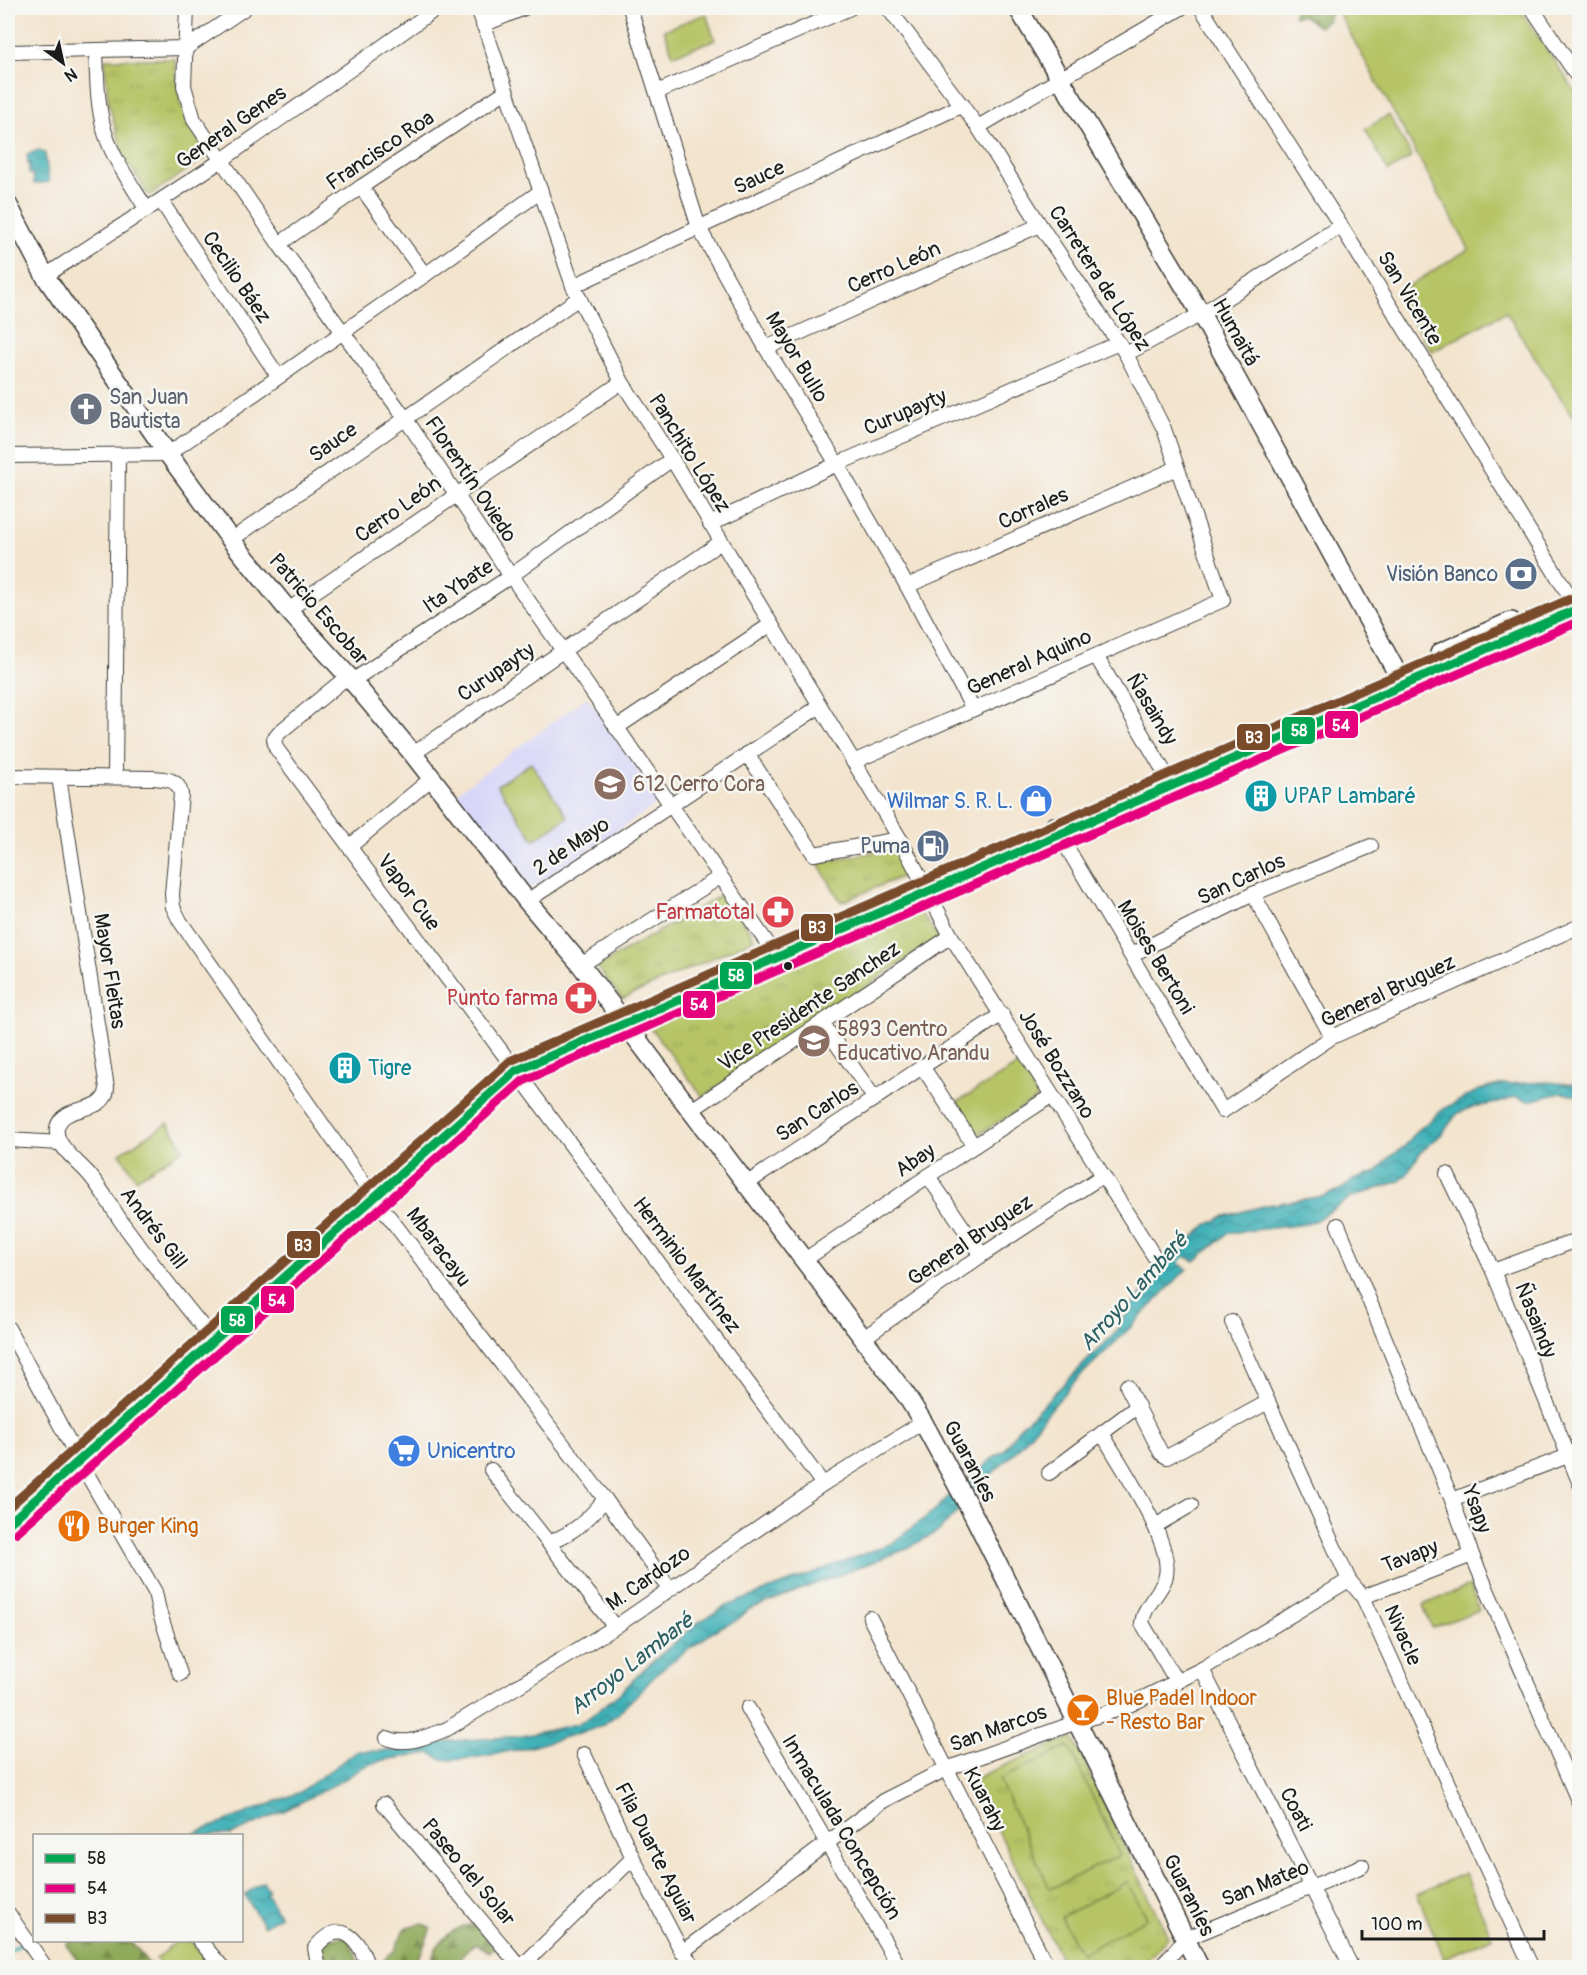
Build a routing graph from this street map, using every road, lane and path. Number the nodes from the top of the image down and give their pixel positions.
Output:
1 (187, 8) edge
2 (245, 8) edge
3 (437, 8) edge
4 (478, 8) edge
5 (524, 8) edge
6 (630, 8) edge
7 (850, 8) edge
8 (888, 8) edge
9 (1018, 8) edge
10 (1181, 8) edge
11 (1201, 8) edge
12 (1532, 8) edge
13 (483, 25) junction
14 (186, 48) junction
15 (96, 50) junction
16 (8, 52) edge
17 (1059, 80) junction
18 (1580, 80) edge
19 (506, 92) junction
20 (657, 92) junction
21 (963, 105) junction
22 (978, 127) junction
23 (222, 160) junction
24 (361, 187) junction
25 (541, 191) junction
26 (161, 201) junction
27 (8, 205) edge
28 (147, 210) junction
29 (1040, 225) junction
30 (1341, 226) junction
31 (699, 228) junction
32 (279, 244) junction
33 (425, 275) junction
34 (45, 276) junction
35 (576, 292) junction
36 (1201, 314) junction
37 (344, 332) junction
38 (766, 348) junction
39 (1122, 348) junction
40 (278, 376) junction
41 (622, 382) junction
42 (405, 417) junction
43 (168, 454) junction
44 (118, 455) junction
45 (8, 456) edge
46 (672, 459) junction
47 (837, 464) junction
48 (1177, 468) junction
49 (456, 495) junction
50 (710, 524) junction
51 (231, 540) junction
52 (721, 542) junction
53 (511, 576) junction
54 (907, 586) junction
55 (1223, 600) joint
56 (1577, 604) edge
57 (288, 610) junction
58 (770, 625) junction
59 (564, 652) junction
60 (1096, 656) junction
61 (350, 679) junction
62 (1400, 679) junction
63 (820, 706) junction
64 (974, 709) junction
65 (616, 728) junction
66 (276, 736) joint
67 (413, 754) junction
68 (747, 754) junction
69 (853, 762) junction
70 (8, 776) edge
71 (59, 777) junction
72 (115, 777) junction
73 (431, 779) junction
74 (1169, 780) junction
75 (670, 805) junction
76 (1055, 829) junction
77 (900, 839) junction
78 (1371, 846) dead end
79 (349, 847) junction
80 (720, 877) junction
81 (925, 886) junction
82 (1253, 894) junction
83 (527, 901) junction
84 (1580, 926) edge
85 (951, 936) junction
86 (775, 951) junction
87 (1131, 955) junction
88 (581, 965) junction
89 (1002, 1014) junction
90 (620, 1018) junction
91 (822, 1023) junction
92 (1332, 1037) junction
93 (922, 1066) junction
94 (513, 1067) junction
95 (1051, 1095) junction
96 (875, 1099) junction
97 (1222, 1111) joint
98 (690, 1112) junction
99 (8, 1140) edge
100 (60, 1143) junction
101 (974, 1146) junction
102 (1447, 1174) dead end
103 (928, 1176) junction
104 (1102, 1176) junction
105 (746, 1184) junction
106 (371, 1193) junction
107 (1338, 1225) dead end
108 (1580, 1239) edge
109 (982, 1255) junction
110 (1154, 1256) dead end
111 (803, 1262) junction
112 (1493, 1271) junction
113 (1232, 1322) dead end
114 (8, 1328) edge
115 (210, 1336) junction
116 (862, 1339) junction
117 (1127, 1386) dead end
118 (1268, 1402) junction
119 (1138, 1406) junction
120 (923, 1422) junction
121 (1102, 1434) junction
122 (76, 1455) junction
123 (1568, 1456) junction
124 (491, 1470) dead end
125 (1049, 1473) dead end
126 (823, 1484) junction
127 (1580, 1484) edge
128 (605, 1499) junction
129 (1452, 1500) junction
130 (1191, 1504) dead end
131 (8, 1510) edge
132 (8, 1524) edge
133 (1155, 1526) junction
134 (550, 1542) junction
135 (1472, 1555) junction
136 (1349, 1580) junction
137 (669, 1588) junction
138 (1363, 1597) junction
139 (870, 1618) dead end
140 (615, 1627) junction
141 (1202, 1669) junction
142 (180, 1674) dead end
143 (1177, 1682) junction
144 (748, 1708) dead end
145 (1077, 1722) junction
146 (387, 1738) dead end
147 (584, 1754) dead end
148 (946, 1769) junction
149 (1575, 1782) edge
150 (384, 1804) dead end
151 (1580, 1805) edge
152 (828, 1843) junction
153 (633, 1858) junction
154 (1362, 1866) dead end
155 (1311, 1887) junction
156 (9, 1916) edge
157 (1185, 1939) junction
158 (200, 1942) edge
159 (682, 1952) junction
160 (45, 1967) edge
161 (521, 1967) edge
162 (223, 1968) edge
163 (320, 1968) edge
164 (368, 1968) edge
165 (696, 1968) edge
166 (900, 1968) edge
167 (1047, 1968) edge
168 (1160, 1968) edge
169 (1200, 1968) edge
170 (1352, 1968) edge
171 (1532, 1968) edge

1 - 14 street, Florentín Oviedo
2 - 14 street
3 - 23 street, General Genes
4 - 13 street, Panchito López
5 - 13 street
6 - 20 street, Mayor Bullo
7 - 20 street
8 - 21 street, Carretera de López
9 - 17 street, Humaitá
10 - 17 street
11 - 30 street, San Vicente
12 - 18 street
13 - 19 street, Panchito López
14 - 15 street
14 - 23 street, Florentín Oviedo
15 - 16 street
15 - 28 street
17 - 22 street
17 - 36 street, Humaitá
19 - 24 street, Francisco Roa
19 - 25 street, Panchito López
20 - 31 street, Mayor Bullo
21 - 22 street, Carretera de López
21 - 31 street, Sauce
22 - 29 street, Carretera de López
23 - 26 street, General Genes
23 - 32 street, Florentín Oviedo
24 - 32 street, Francisco Roa
24 - 33 street
25 - 33 street
25 - 35 street, Panchito López
26 - 28 street, General Genes
26 - 40 street, Cecilio Báez
27 - 34 street, Patricio Escobar
28 - 34 street, General Genes
29 - 38 street, Cerro León
29 - 39 street, Carretera de López
30 - 36 street, Curupayty
30 - 56 street, San Vicente
31 - 35 street, Sauce
31 - 38 street, Mayor Bullo
32 - 37 street, Florentín Oviedo
33 - 37 street
34 - 43 street, Patricio Escobar
35 - 41 street, Panchito López
35 - 42 street, Sauce
36 - 39 street, Curupayty
36 - 62 street, Humaitá
37 - 40 street
37 - 42 street, Florentín Oviedo
38 - 47 street, Mayor Bullo
39 - 47 street, Curupayty
39 - 48 street, Carretera de López
40 - 43 street
41 - 46 street, Panchito López
41 - 49 street, Cerro León
42 - 49 street, Florentín Oviedo
42 - 51 street, Sauce
43 - 44 street
43 - 51 street, Patricio Escobar
44 - 45 street
44 - 72 street
46 - 50 street, Panchito López
46 - 53 street, Ita Ybate
47 - 50 street, Curupayty
47 - 54 street, Mayor Bullo
48 - 54 street, Corrales
48 - 55 street, Carretera de López
49 - 53 street, Florentín Oviedo
49 - 57 street, Cerro León
50 - 52 street, Panchito López
51 - 57 street, Patricio Escobar
52 - 58 street, Panchito López
52 - 59 street, Curupayty
53 - 59 street, Florentín Oviedo
53 - 61 street, Ita Ybate
54 - 64 street, Mayor Bullo
55 - 60 street, General Aquino
56 - 62 main road
57 - 61 street, Patricio Escobar
58 - 63 street, Panchito López
58 - 65 street
59 - 65 street, Florentín Oviedo
59 - 67 street, Curupayty
60 - 64 street, General Aquino
60 - 74 street, Ñasaindy
61 - 66 street, Ita Ybate
61 - 67 street, Patricio Escobar
62 - 74 main road
63 - 68 street, 2 de Mayo
63 - 69 street, Panchito López
64 - 69 street, General Aquino
65 - 75 street, Florentín Oviedo
66 - 79 street, Vapor Cue
67 - 73 street, Patricio Escobar
68 - 75 street, 2 de Mayo
68 - 77 street
69 - 77 street, Panchito López
70 - 71 street
71 - 72 street
71 - 100 street, Mayor Fleitas
72 - 106 street, Mbaracayu
73 - 79 street
73 - 83 street, Patricio Escobar
74 - 76 main road
75 - 80 street, Florentín Oviedo
75 - 83 street, 2 de Mayo
76 - 81 main road
76 - 87 street, Moises Bertoni
77 - 81 street, Panchito López
78 - 82 street, San Carlos
79 - 94 street, Vapor Cue
80 - 86 street, Florentín Oviedo
80 - 88 street
81 - 85 street, José Bozzano
81 - 86 main road
82 - 87 street, San Carlos
82 - 92 street
83 - 88 street, Patricio Escobar
84 - 92 street, General Bruguez
85 - 89 street, José Bozzano
85 - 91 street, Vice Presidente Sanchez
86 - 90 main road
87 - 97 street, Moises Bertoni
88 - 90 street, Patricio Escobar
89 - 93 street, San Carlos
89 - 95 street, José Bozzano
90 - 94 main road
90 - 98 street, Guaraníes
91 - 96 street
91 - 98 street, Vice Presidente Sanchez
92 - 97 street, General Bruguez
93 - 96 street, San Carlos
93 - 101 street
94 - 106 main road
94 - 126 street, Herminio Martínez
95 - 101 street, Abay
95 - 104 street, José Bozzano
96 - 105 street, San Carlos
98 - 105 street, Guaraníes
99 - 100 street
100 - 115 street, Andrés Gill
101 - 103 street, Abay
102 - 112 street, Ñasaindy
103 - 109 street
103 - 111 street, Abay
104 - 109 street, General Bruguez
104 - 110 street, José Bozzano
105 - 111 street, Guaraníes
106 - 115 main road
106 - 128 street, Mbaracayu
107 - 129 street, Ysapy
108 - 112 street
109 - 116 street, General Bruguez
111 - 116 street, Guaraníes
112 - 123 street, Ñasaindy
113 - 118 street, Nivacle
114 - 122 street
115 - 122 main road
116 - 120 street, Guaraníes
117 - 119 street
118 - 119 street
118 - 136 street, Nivacle
119 - 121 street
120 - 126 street, M. Cardozo
120 - 145 street, Guaraníes
121 - 125 street
121 - 133 street
122 - 131 main road
122 - 132 main road
122 - 142 street
123 - 127 street, Ñasaindy
123 - 129 street
124 - 134 street
126 - 137 street, M. Cardozo
128 - 134 street
128 - 137 street, Mbaracayu
129 - 135 street, Ysapy
130 - 133 street
133 - 143 street
134 - 140 street
135 - 138 street, Tavapy
135 - 149 street, Ysapy
136 - 138 street, Nivacle
136 - 141 street, San Marcos
137 - 140 street, M. Cardozo
138 - 171 street, Nivacle
139 - 148 street, Kuarahy
140 - 146 street, M. Cardozo
141 - 143 street, San Marcos
141 - 155 street, Coati
143 - 145 street, San Marcos
144 - 152 street, Inmaculada Concepción
145 - 148 street, San Marcos
145 - 157 street, Guaraníes
147 - 153 street, Flia Duarte Aguiar
148 - 152 street, San Marcos
148 - 167 street, Kuarahy
149 - 151 street, Ysapy
150 - 161 street, Paseo del Solar
152 - 159 street, San Marcos
152 - 166 street, Inmaculada Concepción
153 - 159 street, Flia Duarte Aguiar
153 - 161 street
154 - 155 street, San Mateo
155 - 157 street, San Mateo
155 - 170 street, Coati
156 - 160 street
157 - 168 street, San Mateo
157 - 169 street, Guaraníes
158 - 162 street
159 - 165 street, Flia Duarte Aguiar
163 - 164 street

